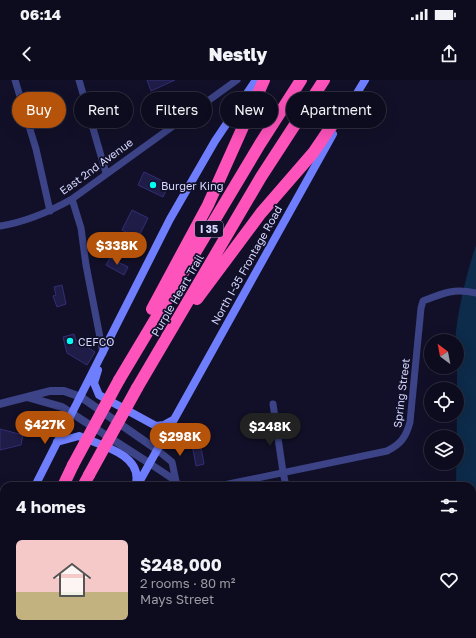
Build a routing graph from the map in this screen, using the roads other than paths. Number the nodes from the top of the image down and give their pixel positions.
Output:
1 (15, 80) edge
2 (79, 80) edge
3 (237, 80) edge
4 (257, 80) edge
5 (301, 80) edge
6 (324, 80) edge
7 (365, 80) edge
8 (357, 92) edge
9 (332, 128) edge
10 (335, 128) edge
11 (106, 172) junction
12 (72, 199) junction
13 (50, 211) junction
14 (0, 226) edge
15 (476, 293) edge
16 (103, 353) junction
17 (135, 353) junction
18 (158, 354) junction
19 (27, 397) junction
20 (80, 397) junction
21 (0, 404) edge
22 (273, 404) dead end
23 (72, 413) junction
24 (174, 419) junction
25 (57, 442) junction
26 (156, 449) junction
27 (149, 463) junction
28 (283, 472) junction
29 (86, 481) edge
30 (37, 482) edge
31 (64, 482) edge
32 (136, 482) edge
33 (138, 482) edge
34 (175, 482) edge
35 (176, 482) edge
36 (237, 482) edge
37 (285, 482) edge

1 - 13 street
2 - 11 street
3 - 11 street, East 2nd Avenue
4 - 16 main road
4 - 17 highway
5 - 17 highway, Purple Heart Trail / I 35
6 - 18 highway, Purple Heart Trail / I 35
7 - 8 main road, North I-35 Frontage Road
9 - 18 highway
10 - 24 main road, North I-35 Frontage Road
11 - 12 street, East 2nd Avenue
12 - 13 street, East 2nd Avenue
12 - 16 street
13 - 14 street, East 2nd Avenue
15 - 28 street, Spring Street
16 - 20 main road
16 - 24 main road
17 - 31 highway, Purple Heart Trail / I 35, bridge
18 - 29 highway, Purple Heart Trail / I 35, bridge
19 - 20 street
19 - 21 street
19 - 23 street
20 - 23 main road
20 - 26 street
22 - 28 street
23 - 25 main road
23 - 27 street
24 - 26 main road, North I-35 Frontage Road
25 - 30 main road
25 - 32 main road
26 - 27 main road, North I-35 Frontage Road
26 - 35 street
27 - 33 main road, North I-35 Frontage Road
27 - 34 street
28 - 36 street, Spring Street
28 - 37 street

